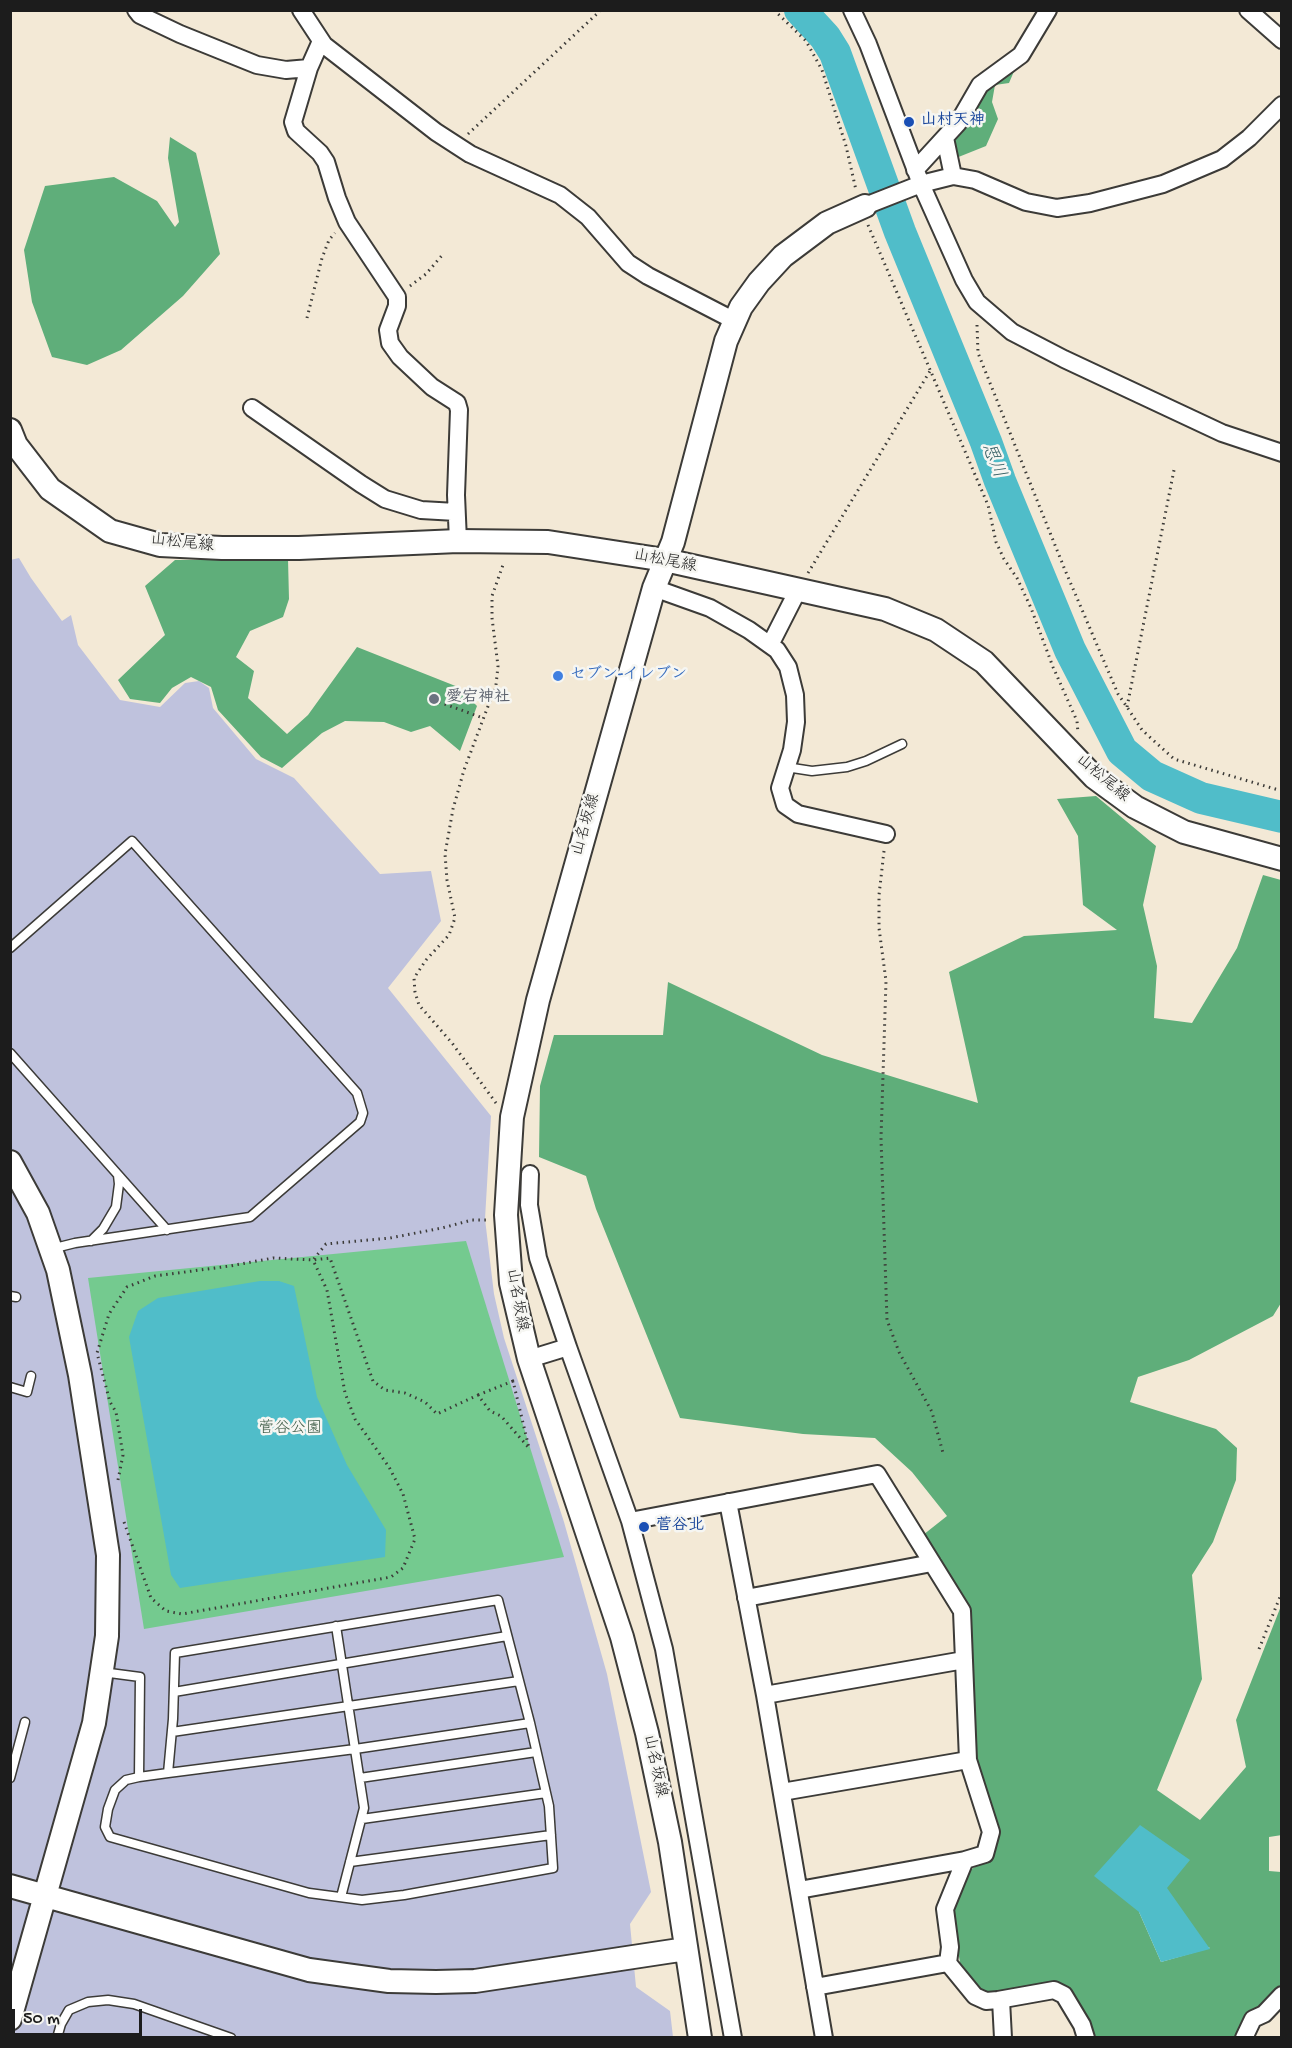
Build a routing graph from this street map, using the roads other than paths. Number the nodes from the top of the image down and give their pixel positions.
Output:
1 (136, 10) edge
2 (301, 10) edge
3 (852, 10) edge
4 (1048, 10) edge
5 (1248, 10) edge
6 (1281, 40) edge
7 (321, 41) junction
8 (309, 68) junction
9 (1281, 105) edge
10 (945, 138) junction
11 (953, 176) junction
12 (914, 181) junction
13 (863, 207) joint
14 (735, 321) junction
15 (252, 408) dead end
16 (10, 430) edge
17 (1281, 453) edge
18 (456, 512) junction
19 (458, 541) junction
20 (665, 560) junction
21 (654, 588) junction
22 (798, 590) junction
23 (770, 645) junction
24 (902, 744) dead end
25 (786, 767) junction
26 (886, 834) road end
27 (1281, 859) edge
28 (10, 948) edge
29 (10, 1053) edge
30 (10, 1162) edge
31 (530, 1174) dead end
32 (118, 1175) junction
33 (167, 1230) junction
34 (91, 1241) junction
35 (51, 1249) junction
36 (567, 1347) junction
37 (529, 1359) junction
38 (31, 1376) dead end
39 (10, 1387) edge
40 (728, 1502) junction
41 (630, 1521) junction
42 (932, 1563) junction
43 (746, 1598) junction
44 (336, 1626) junction
45 (507, 1636) junction
46 (964, 1660) junction
47 (342, 1665) junction
48 (101, 1672) junction
49 (519, 1680) junction
50 (174, 1692) junction
51 (765, 1695) junction
52 (349, 1707) junction
53 (25, 1722) dead end
54 (530, 1723) junction
55 (172, 1732) junction
56 (355, 1749) junction
57 (536, 1752) junction
58 (969, 1760) junction
59 (168, 1773) junction
60 (139, 1777) junction
61 (10, 1778) edge
62 (360, 1778) junction
63 (782, 1792) junction
64 (546, 1793) junction
65 (362, 1819) junction
66 (551, 1835) junction
67 (965, 1860) junction
68 (350, 1862) junction
69 (10, 1886) edge
70 (799, 1890) junction
71 (45, 1895) junction
72 (341, 1897) junction
73 (686, 1949) junction
74 (948, 1963) junction
75 (815, 1987) junction
76 (1281, 1995) edge
77 (1001, 2000) junction
78 (10, 2019) edge
79 (57, 2037) edge
80 (231, 2037) edge
81 (700, 2037) edge
82 (733, 2037) edge
83 (824, 2037) edge
84 (1003, 2037) edge
85 (1086, 2037) edge
86 (1244, 2037) edge

1 - 8 street
2 - 7 street
3 - 12 street
4 - 10 street
5 - 6 street
7 - 8 street
7 - 14 street
8 - 18 street
9 - 11 street
10 - 11 street
10 - 12 street
11 - 12 street
12 - 13 street
12 - 17 street
13 - 14 main road, 山名坂線
14 - 20 main road, 山名坂線
15 - 18 street
16 - 19 main road, 山松尾線
18 - 19 street
19 - 20 main road, 山松尾線
20 - 21 main road, 山名坂線
20 - 22 main road, 山松尾線
21 - 23 street
21 - 37 main road, 山名坂線
22 - 23 street
22 - 27 main road, 山松尾線
23 - 25 street
24 - 25 lane
25 - 26 street
28 - 33 lane
29 - 32 lane
30 - 35 main road
31 - 36 street
32 - 33 lane
32 - 34 lane
33 - 34 lane
34 - 35 lane
35 - 48 main road
36 - 37 street
36 - 41 street
37 - 73 main road, 山名坂線
38 - 39 lane
40 - 41 street
40 - 42 street
40 - 43 street
41 - 82 street
42 - 43 street
42 - 46 street
43 - 51 street
44 - 45 lane
44 - 47 lane
44 - 50 lane
45 - 47 lane
45 - 49 lane
46 - 51 street
46 - 58 street
47 - 50 lane
47 - 52 lane
48 - 60 lane
48 - 71 main road
49 - 52 lane
49 - 54 lane
50 - 55 lane
51 - 63 street
52 - 55 lane
52 - 56 lane
53 - 61 lane
54 - 56 lane
54 - 57 lane
55 - 59 lane
56 - 59 lane
56 - 62 lane
57 - 62 lane
57 - 64 lane
58 - 63 street
58 - 67 street
59 - 60 lane
60 - 72 lane
62 - 65 lane
63 - 70 street
64 - 65 lane
64 - 66 lane
65 - 68 lane
66 - 68 lane
66 - 72 lane
67 - 70 street
67 - 74 street
68 - 72 lane
69 - 71 main road
70 - 75 street
71 - 73 main road
71 - 78 main road
73 - 81 main road, 山名坂線
74 - 75 street
74 - 77 street
75 - 83 street
76 - 86 street
77 - 84 street
77 - 85 street
79 - 80 lane

